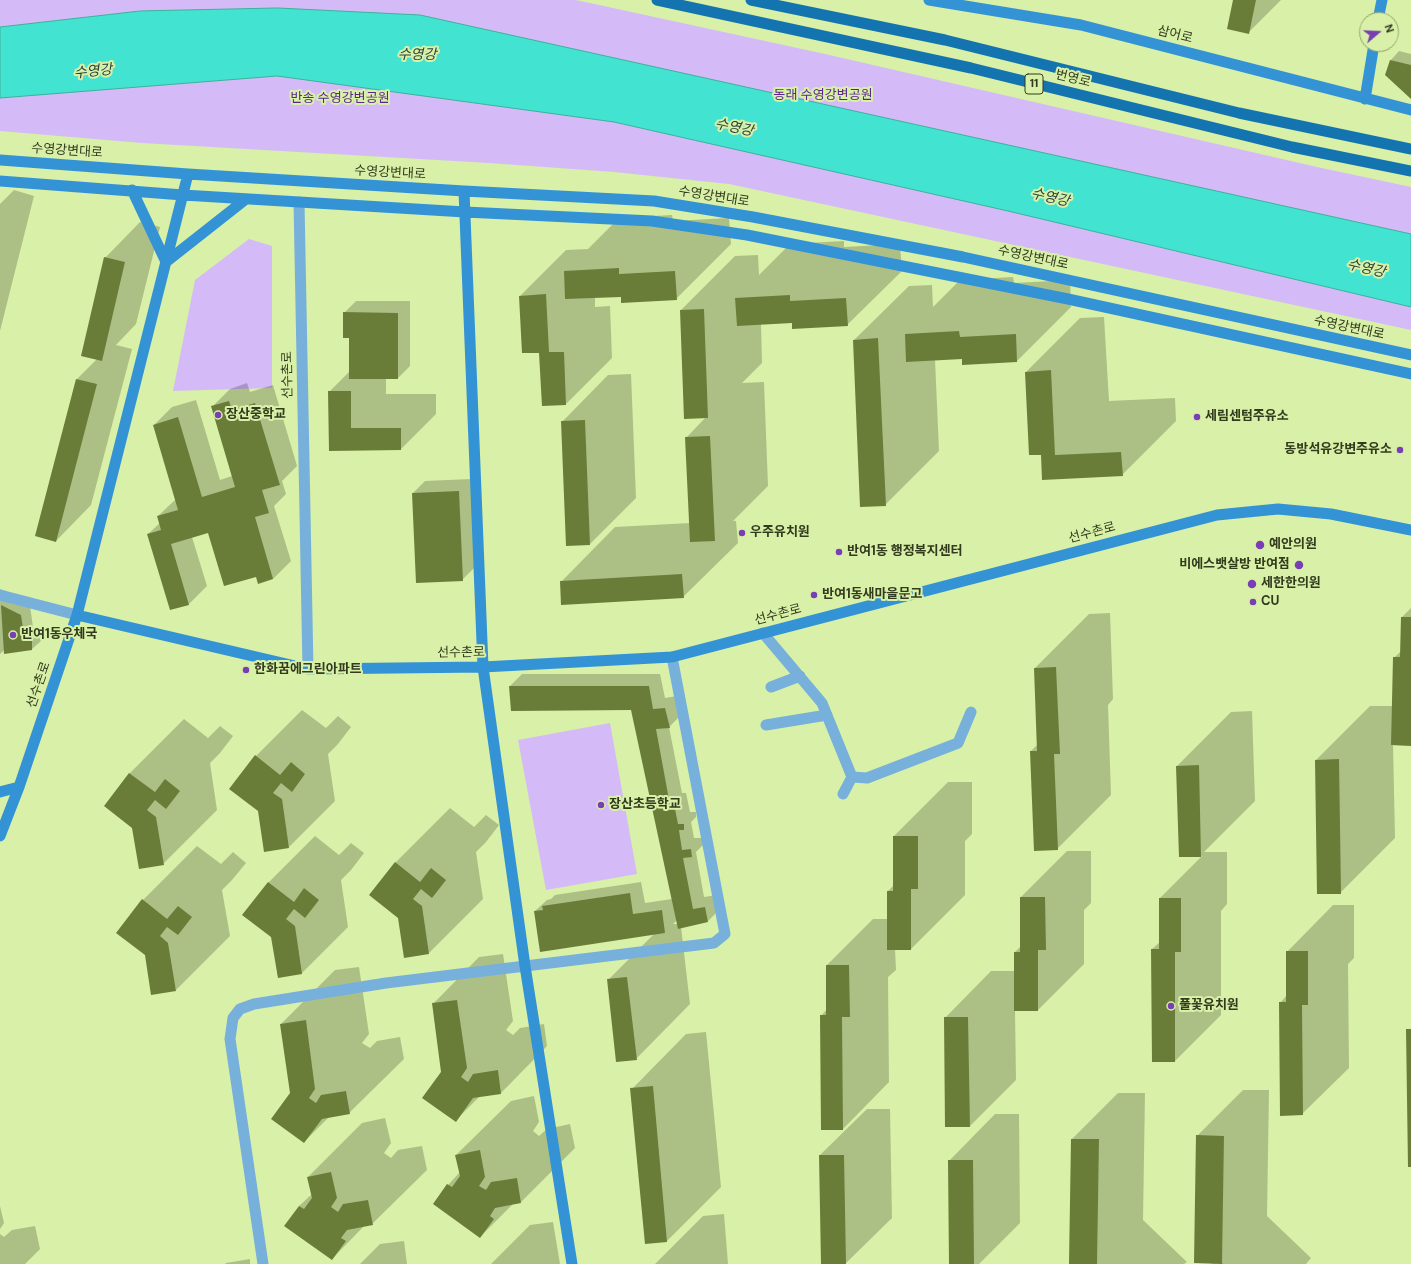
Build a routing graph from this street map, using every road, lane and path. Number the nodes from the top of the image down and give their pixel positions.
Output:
1 (657, 0) edge
2 (751, 0) edge
3 (929, 0) edge
4 (1382, 0) edge
5 (1380, 12) edge
6 (1373, 52) edge
7 (1365, 99) junction
8 (1411, 110) edge
9 (1411, 149) edge
10 (0, 160) edge
11 (1411, 171) edge
12 (188, 174) junction
13 (0, 180) edge
14 (132, 190) junction
15 (464, 191) junction
16 (183, 195) junction
17 (246, 199) junction
18 (299, 202) junction
19 (465, 212) junction
20 (166, 262) junction
21 (1411, 355) edge
22 (1411, 374) edge
23 (1411, 530) edge
24 (0, 595) edge
25 (77, 615) junction
26 (763, 633) junction
27 (672, 657) junction
28 (483, 667) junction
29 (308, 669) junction
30 (800, 676) junction
31 (771, 687) dead end
32 (971, 712) dead end
33 (827, 715) junction
34 (766, 725) dead end
35 (852, 777) junction
36 (19, 787) junction
37 (0, 792) edge
38 (843, 794) dead end
39 (0, 836) edge
40 (525, 966) junction
41 (263, 1264) edge
42 (572, 1264) edge

1 - 11 highway, 번영로 / 11
2 - 9 highway, 번영로 / 11
3 - 7 main road, 삼어로
4 - 5 main road
6 - 7 main road
7 - 8 main road, 삼어로
10 - 12 main road, 수영강변대로
12 - 15 main road, 수영강변대로
12 - 16 main road
13 - 14 main road
14 - 16 main road
14 - 20 main road
15 - 19 main road
15 - 21 main road, 수영강변대로
16 - 17 main road
16 - 20 main road
17 - 18 main road
17 - 20 main road
18 - 19 main road
18 - 29 street, 선수촌로
19 - 22 main road
19 - 28 main road
20 - 25 main road
23 - 26 main road, 선수촌로
24 - 25 street
25 - 29 main road, 선수촌로
25 - 36 main road, 선수촌로
26 - 27 main road, 선수촌로
26 - 30 street
27 - 28 main road, 선수촌로
27 - 40 street
28 - 29 main road, 선수촌로
28 - 40 main road
30 - 31 street
30 - 33 street
32 - 35 street
33 - 34 street
33 - 35 street
35 - 38 street
36 - 37 main road
36 - 39 main road, 선수촌로
40 - 41 street
40 - 42 main road

